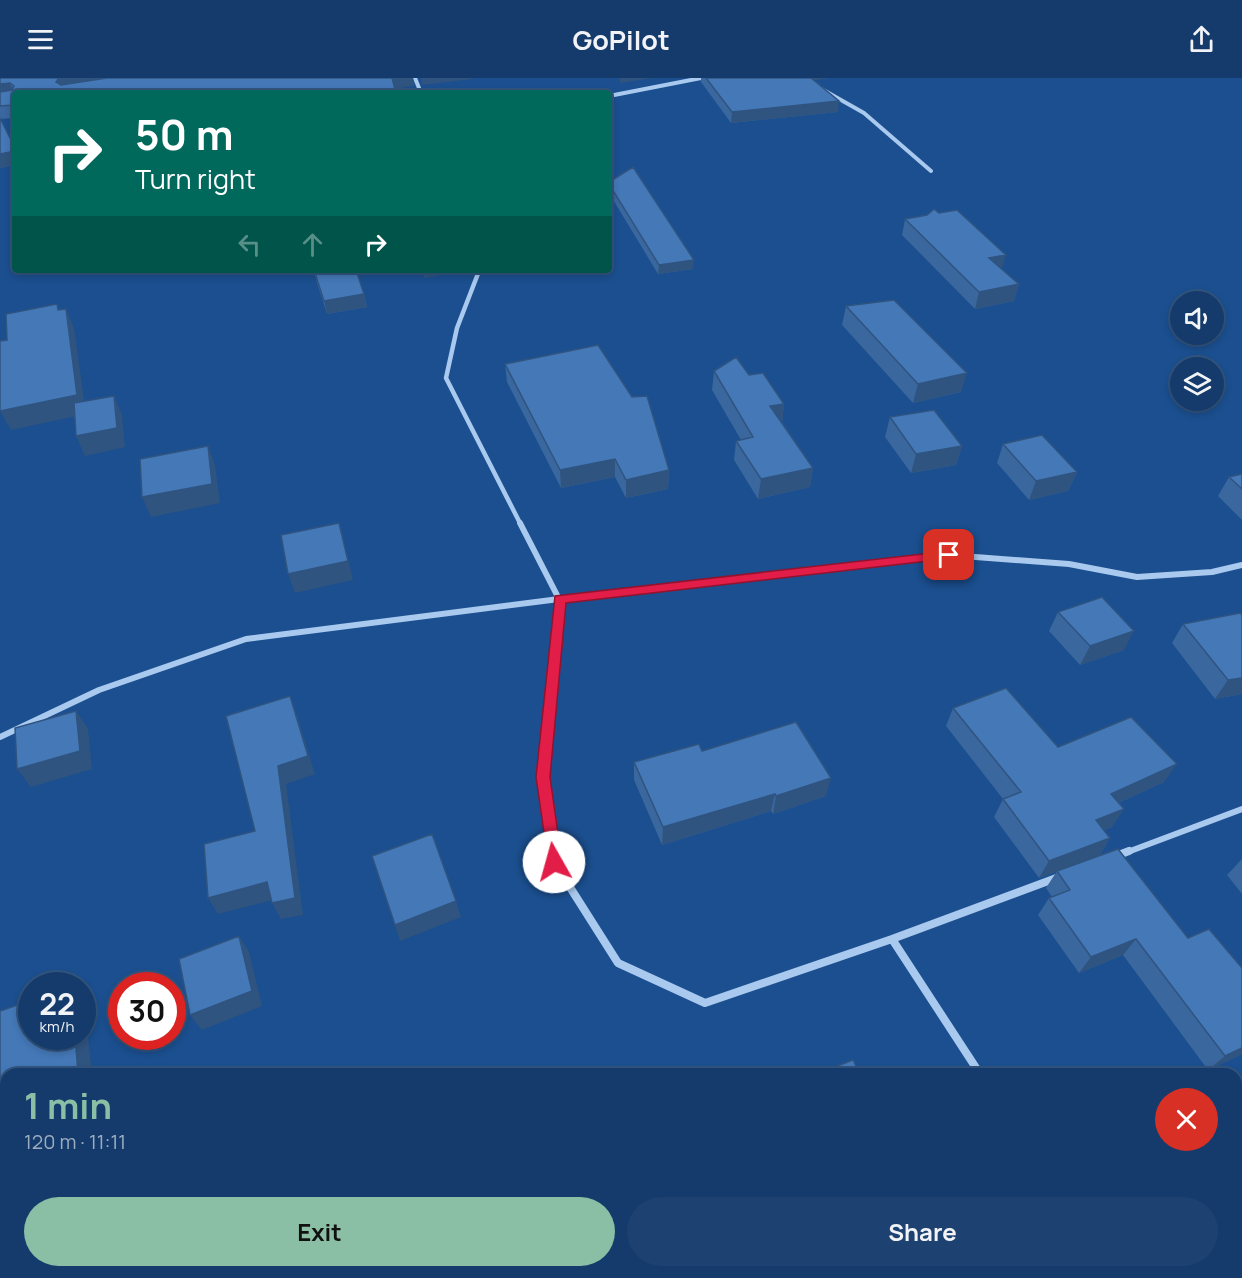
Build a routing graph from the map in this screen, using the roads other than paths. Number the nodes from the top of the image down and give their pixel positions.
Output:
1 (701, 78) edge
2 (810, 84) edge
3 (612, 95) edge
4 (931, 171) dead end
5 (478, 273) edge
6 (1242, 565) edge
7 (560, 599) junction
8 (0, 737) edge
9 (1242, 809) edge
10 (1111, 858) edge
11 (1067, 874) edge
12 (892, 939) junction
13 (976, 1068) edge

1 - 3 street
2 - 4 street
5 - 7 street
6 - 7 street
7 - 8 street
7 - 12 street
9 - 10 street
11 - 12 street
12 - 13 street

